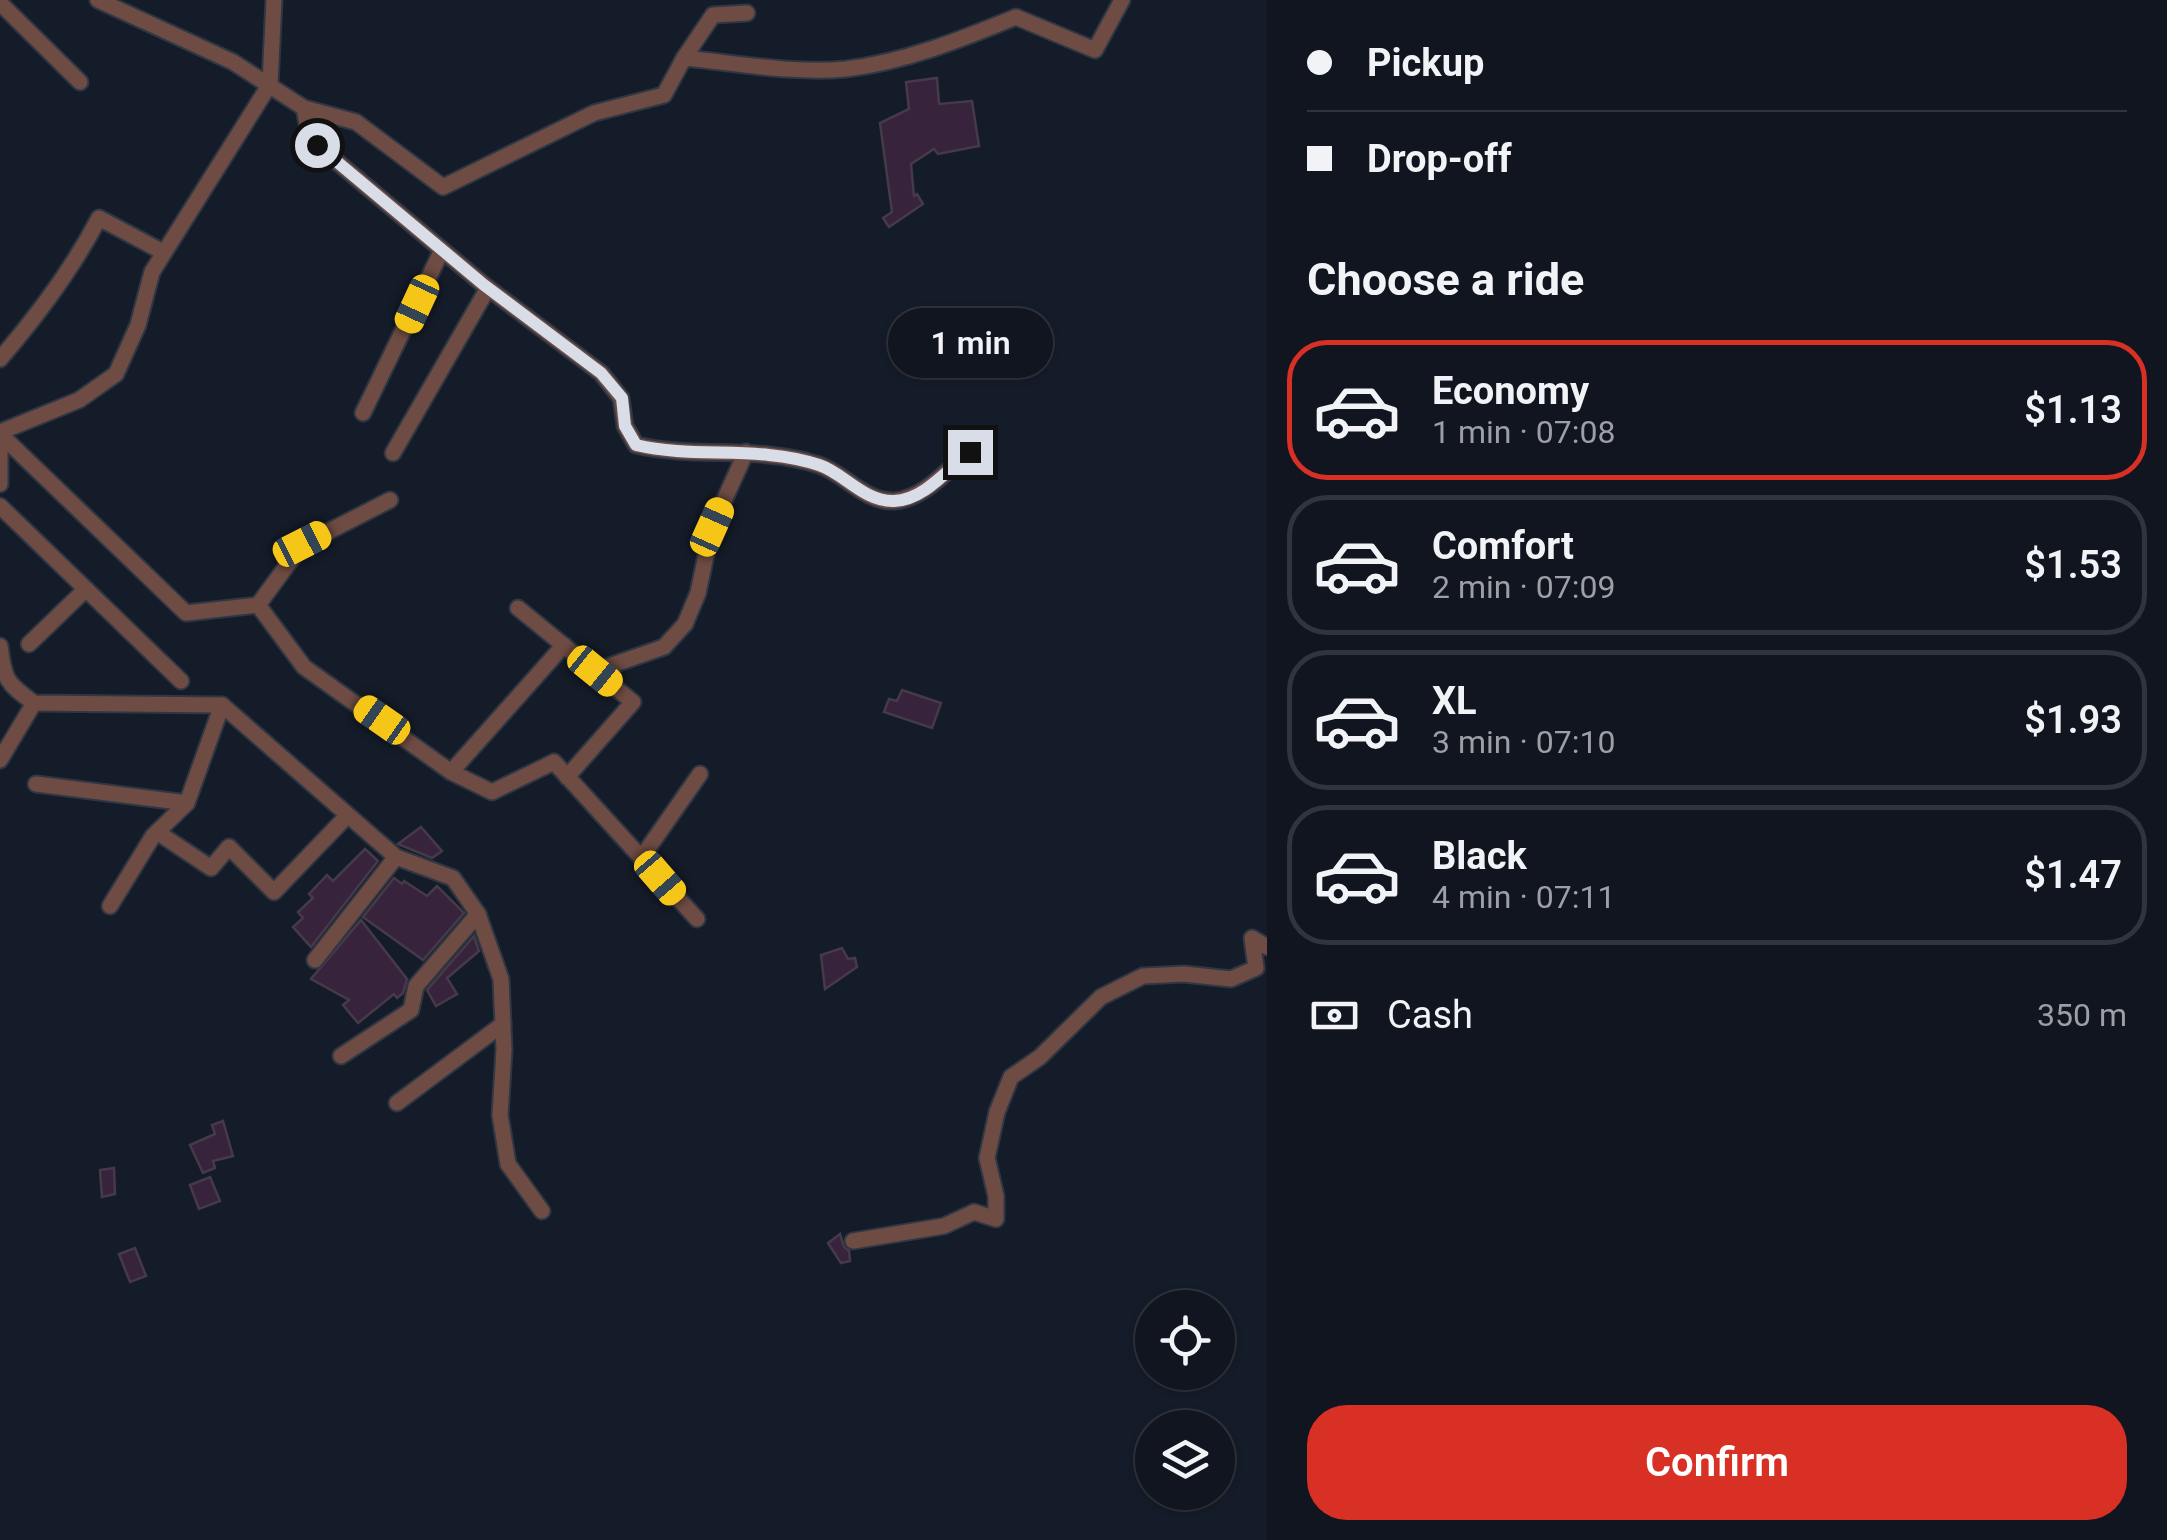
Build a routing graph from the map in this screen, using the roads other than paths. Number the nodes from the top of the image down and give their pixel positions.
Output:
1 (98, 0) edge
2 (274, 0) edge
3 (1122, 0) edge
4 (0, 3) edge
5 (746, 14) dead end
6 (684, 58) junction
7 (80, 82) dead end
8 (270, 84) junction
9 (304, 108) junction
10 (442, 250) junction
11 (164, 252) junction
12 (488, 288) junction
13 (0, 359) edge
14 (362, 413) dead end
15 (0, 435) edge
16 (393, 452) dead end
17 (746, 452) junction
18 (970, 452) dead end
19 (0, 484) edge
20 (390, 500) dead end
21 (0, 506) edge
22 (86, 590) junction
23 (258, 605) junction
24 (518, 608) dead end
25 (29, 644) dead end
26 (564, 645) junction
27 (0, 646) edge
28 (0, 658) edge
29 (595, 671) junction
30 (181, 681) dead end
31 (34, 703) junction
32 (222, 705) junction
33 (0, 760) edge
34 (451, 772) junction
35 (700, 774) dead end
36 (567, 776) junction
37 (36, 784) dead end
38 (187, 803) junction
39 (347, 816) junction
40 (157, 832) junction
41 (642, 856) junction
42 (396, 857) junction
43 (110, 906) dead end
44 (478, 914) junction
45 (697, 919) dead end
46 (1267, 947) edge
47 (315, 960) dead end
48 (503, 1024) junction
49 (341, 1056) dead end
50 (397, 1103) dead end
51 (542, 1212) dead end
52 (853, 1241) dead end

1 - 8 street
2 - 8 street
3 - 6 street
4 - 7 street
5 - 6 street
6 - 9 street
8 - 9 street
8 - 11 street
9 - 10 street
10 - 12 street
10 - 14 street
11 - 13 street
11 - 15 street
12 - 16 street
12 - 17 street
15 - 19 street
15 - 23 street
17 - 18 street
17 - 29 street
20 - 23 street
21 - 22 street
22 - 25 street
22 - 30 street
23 - 34 street
24 - 26 street
26 - 29 street
26 - 34 street
27 - 28 street
28 - 31 street
29 - 36 street
31 - 32 street
31 - 33 street
32 - 38 street
32 - 39 street
34 - 36 street
35 - 41 street
36 - 41 street
37 - 38 street
38 - 40 street
39 - 40 street
39 - 42 street
40 - 43 street
41 - 45 street
42 - 44 street
42 - 47 street
44 - 48 street
44 - 49 street
46 - 52 street
48 - 50 street
48 - 51 street

